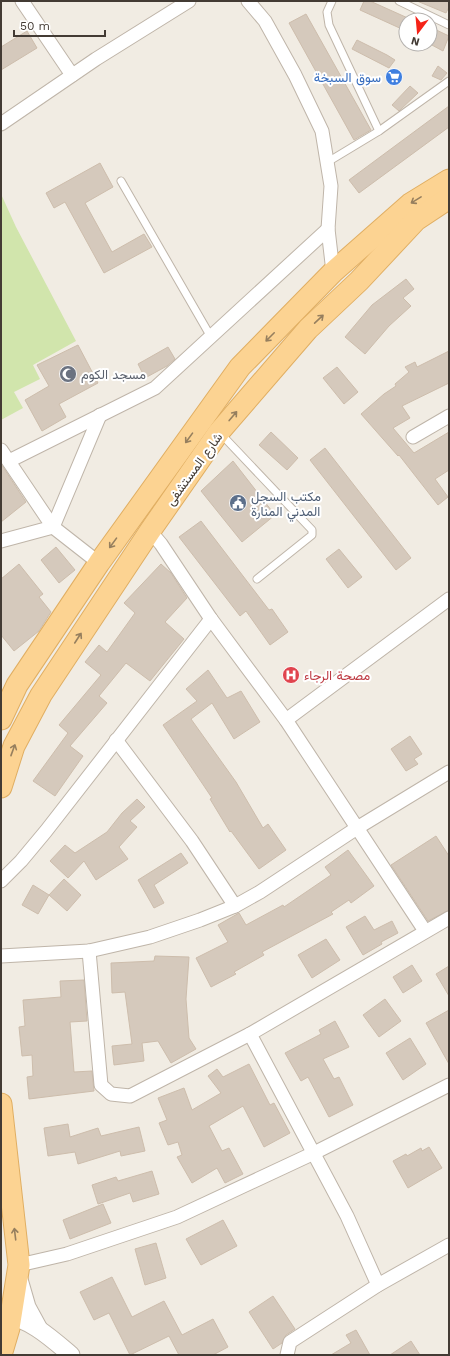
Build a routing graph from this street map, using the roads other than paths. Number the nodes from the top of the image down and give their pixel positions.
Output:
1 (22, 1) edge
2 (189, 1) edge
3 (248, 1) edge
4 (332, 1) edge
5 (399, 1) edge
6 (449, 25) edge
7 (72, 75) junction
8 (449, 81) edge
9 (1, 124) edge
10 (379, 131) junction
11 (326, 164) junction
12 (449, 180) edge
13 (121, 181) dead end
14 (449, 198) edge
15 (328, 229) junction
16 (333, 272) junction
17 (211, 337) junction
18 (100, 416) junction
19 (449, 416) edge
20 (220, 432) junction
21 (413, 437) dead end
22 (1, 450) edge
23 (8, 461) junction
24 (53, 527) junction
25 (150, 531) junction
26 (1, 541) edge
27 (99, 563) junction
28 (257, 579) dead end
29 (449, 599) edge
30 (211, 619) junction
31 (1, 719) edge
32 (286, 720) junction
33 (116, 740) junction
34 (449, 772) edge
35 (1, 787) edge
36 (356, 828) junction
37 (1, 880) edge
38 (235, 906) junction
39 (449, 918) edge
40 (425, 932) junction
41 (88, 951) junction
42 (1, 956) edge
43 (250, 1034) junction
44 (449, 1085) edge
45 (1, 1104) edge
46 (314, 1153) junction
47 (449, 1245) edge
48 (18, 1270) junction
49 (378, 1285) junction
50 (5, 1321) edge
51 (39, 1329) junction
52 (1, 1355) edge
53 (71, 1355) edge
54 (287, 1355) edge

1 - 7 street
2 - 7 street
3 - 11 street
4 - 10 lane
5 - 6 lane
7 - 9 street
8 - 10 lane
10 - 11 lane
11 - 15 street
12 -> 16 main road, شارع المستشفى
13 - 17 lane
20 -> 14 main road, شارع المستشفى
15 - 16 street
15 - 17 street
16 -> 27 main road, شارع المستشفى
17 - 18 street
18 - 23 street
18 - 24 street
19 - 21 street
20 - 25 main road, شارع المستشفى
20 - 28 lane
22 - 23 street
23 - 24 street
24 - 26 street
24 - 27 street
25 - 30 street
35 -> 25 main road, شارع المستشفى
27 - 31 main road, شارع المستشفى
29 - 32 street
30 - 32 street
30 - 33 street
32 - 36 street
33 - 37 street
33 - 38 street
34 - 36 street
36 - 38 street
36 - 40 street
38 - 41 street
39 - 40 street
40 - 43 street
41 - 42 street
41 - 43 street
43 - 46 street
44 - 46 street
48 -> 45 main road
46 - 48 street
46 - 49 street
47 - 49 street
48 - 50 main road
48 - 51 street
49 - 54 street
50 - 51 street
50 - 52 main road
51 - 53 street

